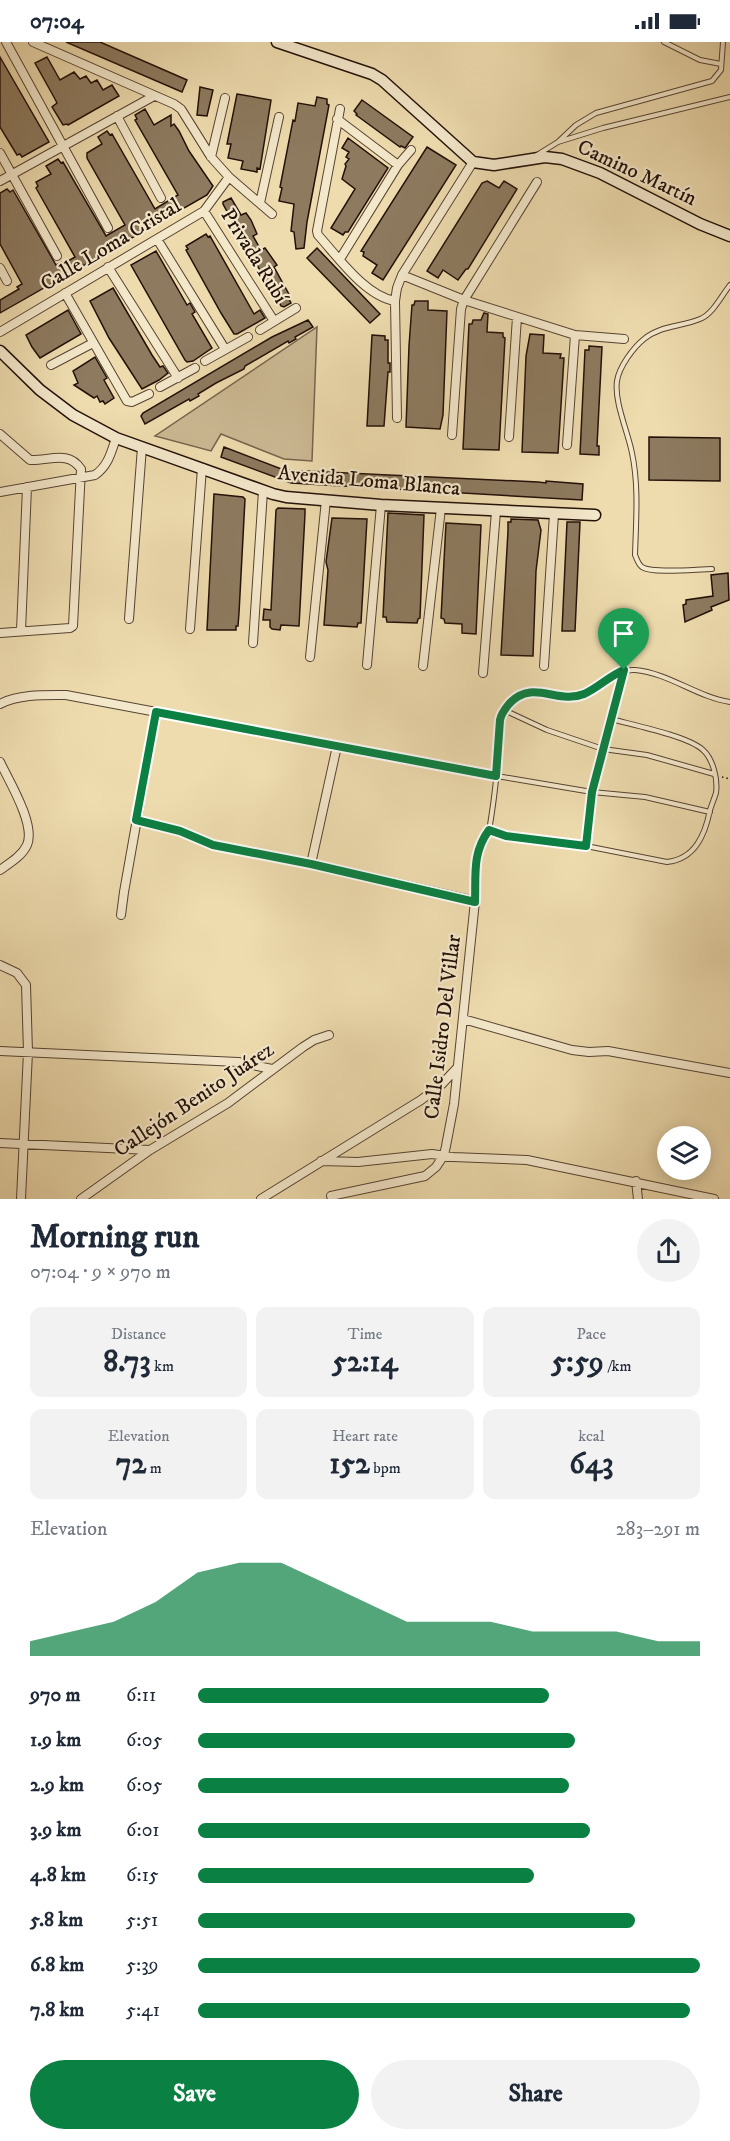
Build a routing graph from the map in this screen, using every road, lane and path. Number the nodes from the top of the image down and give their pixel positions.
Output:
1 (6, 42) edge
2 (33, 42) edge
3 (277, 42) edge
4 (664, 42) edge
5 (723, 42) edge
6 (721, 64) junction
7 (154, 96) junction
8 (730, 97) edge
9 (225, 98) dead end
10 (339, 109) dead end
11 (117, 116) junction
12 (279, 117) dead end
13 (337, 119) junction
14 (558, 142) junction
15 (64, 146) junction
16 (411, 150) dead end
17 (0, 153) edge
18 (212, 157) junction
19 (531, 158) junction
20 (473, 162) junction
21 (399, 165) junction
22 (12, 175) junction
23 (229, 177) junction
24 (0, 181) edge
25 (537, 182) dead end
26 (161, 198) dead end
27 (260, 203) junction
28 (204, 211) junction
29 (272, 214) dead end
30 (108, 228) dead end
31 (730, 236) edge
32 (157, 238) junction
33 (57, 256) dead end
34 (340, 259) junction
35 (108, 267) junction
36 (0, 268) edge
37 (402, 275) junction
38 (7, 281) dead end
39 (730, 285) edge
40 (65, 293) junction
41 (464, 300) junction
42 (395, 301) junction
43 (296, 308) dead end
44 (517, 317) junction
45 (274, 321) junction
46 (260, 330) dead end
47 (0, 332) edge
48 (575, 335) junction
49 (248, 337) dead end
50 (624, 339) dead end
51 (93, 343) junction
52 (225, 349) junction
53 (0, 351) edge
54 (206, 361) dead end
55 (51, 365) dead end
56 (195, 368) dead end
57 (178, 378) junction
58 (160, 387) dead end
59 (149, 394) dead end
60 (397, 418) dead end
61 (0, 434) edge
62 (452, 435) dead end
63 (509, 437) dead end
64 (116, 438) junction
65 (12, 444) junction
66 (567, 445) dead end
67 (0, 446) edge
68 (142, 447) junction
69 (202, 468) junction
70 (80, 478) junction
71 (27, 488) junction
72 (263, 491) junction
73 (0, 492) edge
74 (326, 500) junction
75 (381, 505) junction
76 (441, 508) junction
77 (496, 511) junction
78 (554, 514) junction
79 (595, 515) dead end
80 (712, 569) dead end
81 (129, 619) dead end
82 (190, 629) dead end
83 (21, 631) junction
84 (0, 633) edge
85 (253, 643) dead end
86 (310, 657) dead end
87 (367, 665) dead end
88 (423, 666) dead end
89 (544, 666) dead end
90 (624, 670) junction
91 (483, 673) dead end
92 (730, 702) edge
93 (0, 704) edge
94 (504, 710) junction
95 (156, 712) junction
96 (611, 719) junction
97 (337, 746) junction
98 (603, 749) junction
99 (0, 762) edge
100 (715, 774) junction
101 (496, 776) junction
102 (592, 792) junction
103 (710, 812) junction
104 (136, 820) junction
105 (489, 830) junction
106 (586, 846) junction
107 (311, 864) junction
108 (0, 870) edge
109 (475, 902) junction
110 (121, 915) dead end
111 (0, 965) edge
112 (463, 1019) junction
113 (329, 1035) dead end
114 (0, 1051) edge
115 (28, 1052) junction
116 (458, 1068) junction
117 (272, 1069) junction
118 (730, 1073) edge
119 (0, 1143) edge
120 (23, 1144) junction
121 (150, 1150) junction
122 (444, 1155) junction
123 (321, 1161) junction
124 (636, 1181) junction
125 (331, 1196) dead end
126 (21, 1199) edge
127 (81, 1199) edge
128 (261, 1199) edge
129 (638, 1199) edge
130 (714, 1199) edge

1 - 15 street
2 - 7 street
3 - 20 street
4 - 6 lane
5 - 6 lane
6 - 14 lane
7 - 11 street
7 - 18 street
8 - 14 lane
9 - 18 street
10 - 13 street
11 - 15 street
11 - 26 street
12 - 27 street
13 - 21 street
13 - 34 street
14 - 19 lane
15 - 22 street
15 - 30 street
16 - 21 street
17 - 22 street
18 - 23 street
19 - 20 street, Camino Martín
19 - 31 street, Camino Martín
20 - 37 street
21 - 34 street
22 - 24 street
22 - 33 street
23 - 27 street
23 - 28 street, Calle Loma Cristal
25 - 41 street
27 - 29 street
28 - 32 street, Calle Loma Cristal
28 - 45 street, Privada Rubí
32 - 35 street, Calle Loma Cristal
32 - 52 street
34 - 42 street
35 - 40 street, Calle Loma Cristal
35 - 57 street
36 - 38 street
37 - 41 street
37 - 42 street
39 - 80 lane
40 - 47 street, Calle Loma Cristal
40 - 51 street
41 - 44 street
41 - 62 street
42 - 60 street
43 - 45 street, Privada Rubí
44 - 48 street
44 - 63 street
45 - 46 street, Privada Rubí
48 - 50 street
48 - 66 street
49 - 52 street
51 - 55 street
51 - 59 street
52 - 54 street
53 - 64 street, Avenida Loma Blanca
56 - 57 street
57 - 58 street
61 - 65 street
64 - 68 street, Avenida Loma Blanca
64 - 70 street
65 - 67 street
65 - 70 street
68 - 69 street, Avenida Loma Blanca
68 - 81 street
69 - 72 street, Avenida Loma Blanca
69 - 82 street
70 - 71 street
70 - 83 street
71 - 73 street
71 - 83 street
72 - 74 street, Avenida Loma Blanca
72 - 85 street
74 - 75 street, Avenida Loma Blanca
74 - 86 street
75 - 76 street, Avenida Loma Blanca
75 - 87 street
76 - 77 street, Avenida Loma Blanca
76 - 88 street
77 - 78 street, Avenida Loma Blanca
77 - 91 street
78 - 79 street, Avenida Loma Blanca
78 - 89 street
83 - 84 street
90 - 92 lane
90 - 94 lane
90 - 96 lane
93 - 95 street
94 - 98 lane
94 - 101 lane
95 - 97 street
95 - 104 street
96 - 98 lane
96 - 100 lane
97 - 101 lane
97 - 107 street
98 - 100 lane
98 - 102 lane
99 - 108 street
100 - 103 lane
101 - 102 lane
101 - 105 lane
102 - 103 lane
102 - 106 lane
103 - 106 lane
104 - 107 street
104 - 110 street
105 - 106 lane
105 - 109 lane
107 - 109 street
109 - 112 street, Calle Isidro Del Villar
111 - 115 street
112 - 116 street, Calle Isidro Del Villar
112 - 118 street
113 - 117 street, Callejón Benito Juárez
114 - 115 street
115 - 117 street
115 - 120 street
116 - 122 street, Calle Isidro Del Villar
116 - 123 street
117 - 121 street, Callejón Benito Juárez
119 - 120 street
120 - 121 street
120 - 126 street
121 - 127 street, Callejón Benito Juárez
122 - 123 street
122 - 124 street
122 - 125 street
123 - 128 street
124 - 129 street
124 - 130 street

